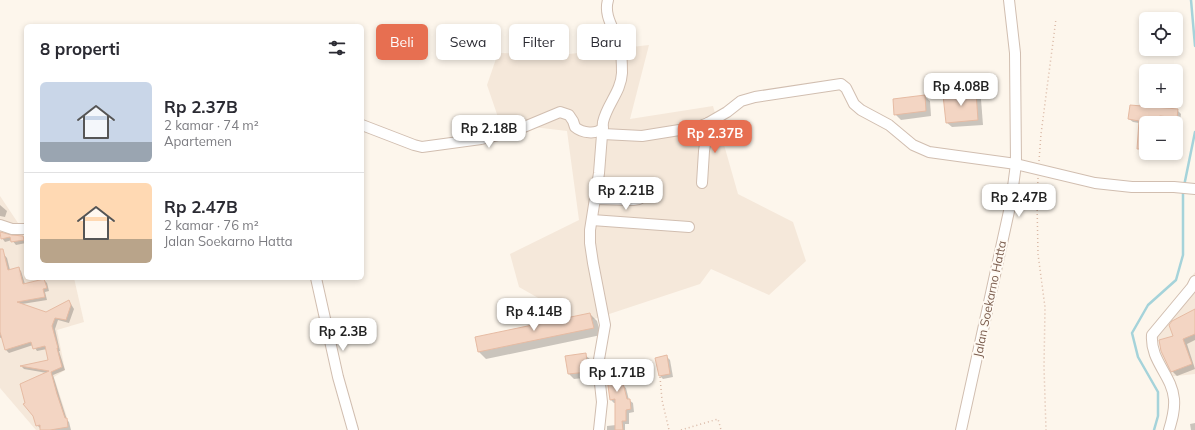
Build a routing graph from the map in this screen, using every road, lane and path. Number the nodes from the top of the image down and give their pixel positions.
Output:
1 (608, 0) edge
2 (1008, 0) edge
3 (1056, 19) dead end
4 (708, 123) junction
5 (364, 126) edge
6 (603, 131) junction
7 (1016, 164) junction
8 (1039, 169) junction
9 (702, 183) dead end
10 (1195, 189) edge
11 (648, 193) dead end
12 (596, 199) junction
13 (592, 220) junction
14 (0, 224) edge
15 (689, 227) dead end
16 (24, 228) edge
17 (316, 280) edge
18 (1195, 281) edge
19 (660, 378) dead end
20 (353, 430) edge
21 (599, 430) edge
22 (669, 430) edge
23 (680, 430) edge
24 (721, 430) edge
25 (962, 430) edge
26 (1046, 430) edge
27 (1169, 430) edge

1 - 6 street
2 - 7 street, Jalan Soekarno Hatta
3 - 8 path
4 - 6 street
4 - 7 street
4 - 9 street
5 - 6 street
6 - 12 street
7 - 8 street
7 - 25 street, Jalan Soekarno Hatta
8 - 10 street
8 - 26 path
11 - 12 street
12 - 13 street
13 - 15 street
13 - 21 street
14 - 16 street
17 - 20 street
18 - 27 street
19 - 22 path
23 - 24 path

